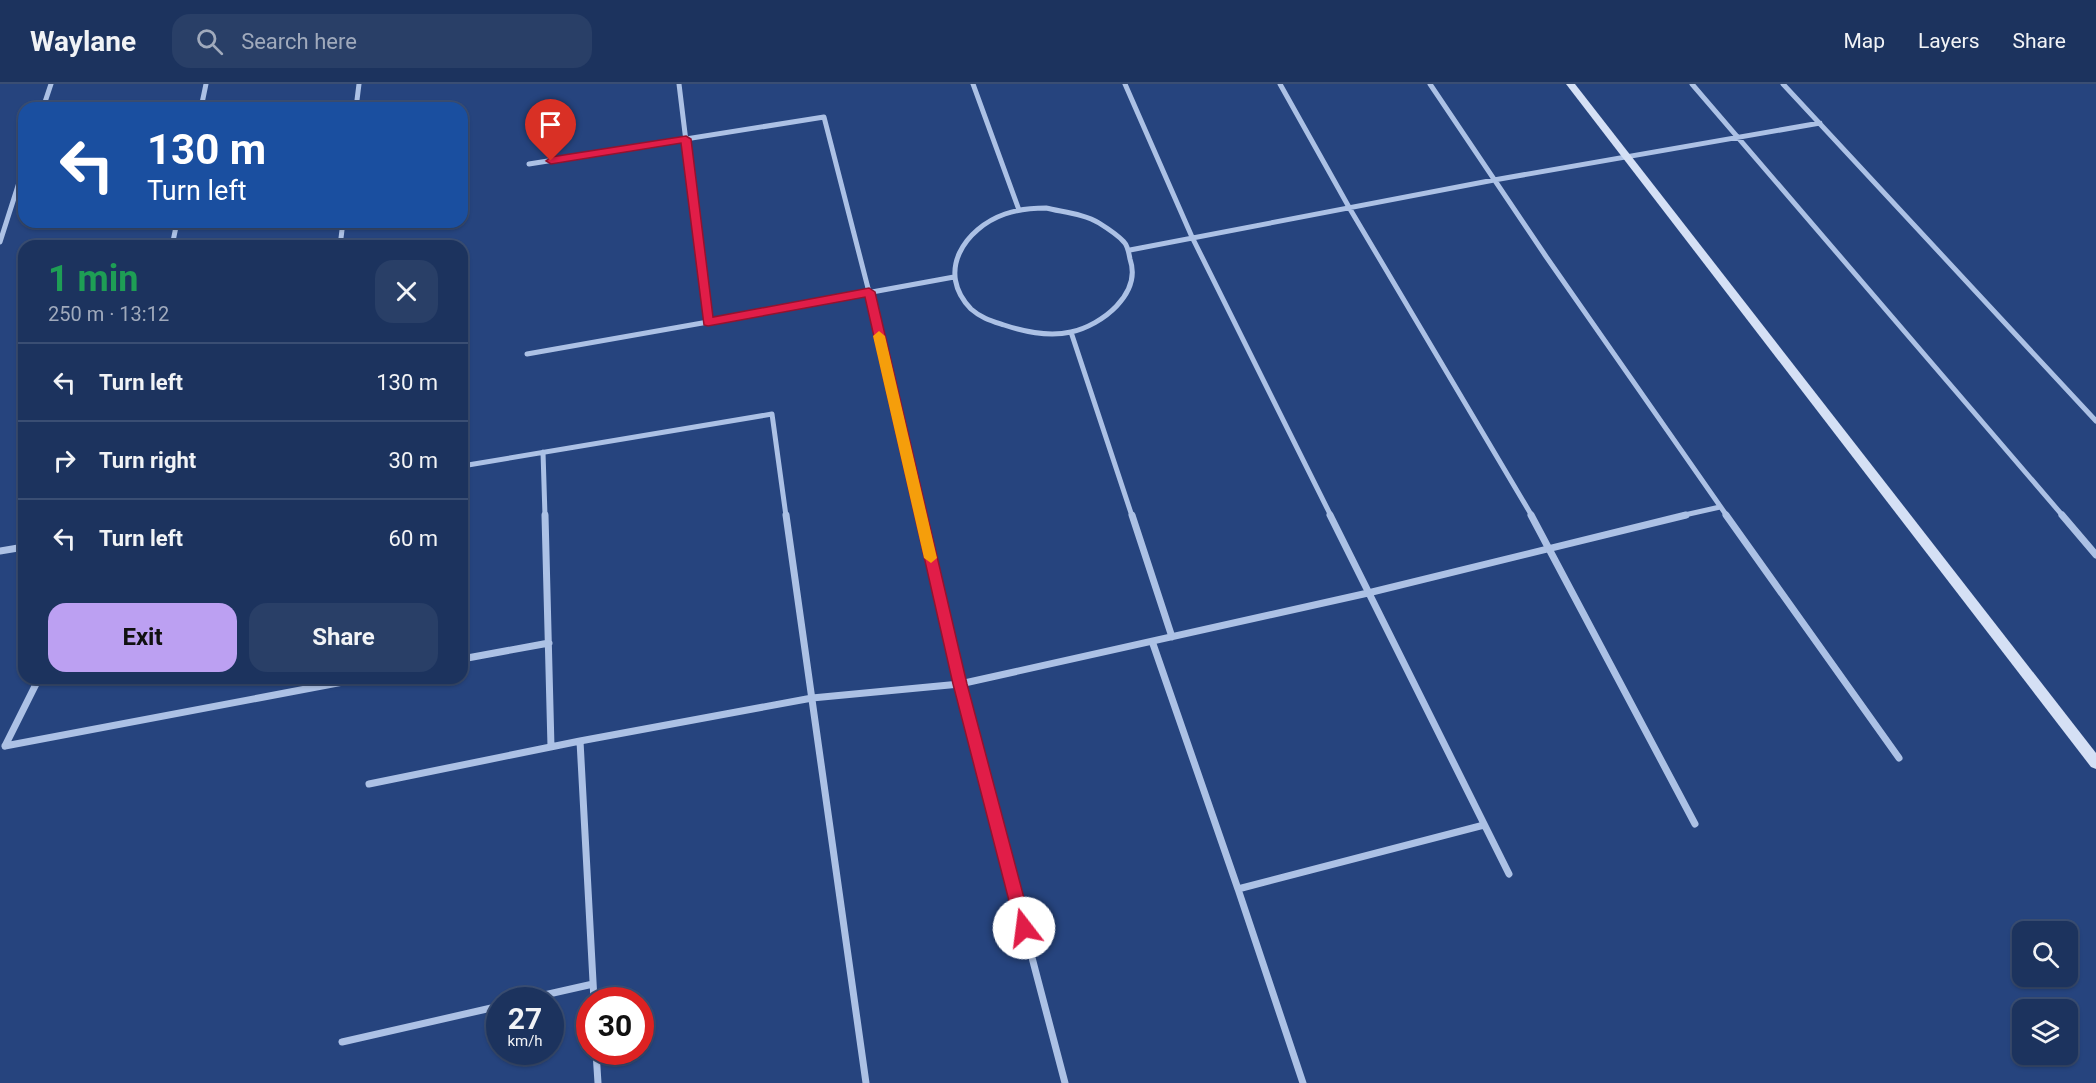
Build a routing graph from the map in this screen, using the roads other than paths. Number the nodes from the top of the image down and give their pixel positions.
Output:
1 (51, 84) edge
2 (206, 84) edge
3 (359, 84) edge
4 (679, 84) edge
5 (973, 84) edge
6 (1125, 84) edge
7 (1280, 84) edge
8 (1430, 84) edge
9 (1570, 84) edge
10 (1692, 84) edge
11 (1783, 84) edge
12 (45, 102) edge
13 (202, 102) edge
14 (357, 102) edge
15 (1820, 123) junction
16 (1737, 136) junction
17 (686, 139) junction
18 (1626, 156) junction
19 (529, 164) dead end
20 (1494, 180) junction
21 (18, 186) edge
22 (1350, 209) junction
23 (1019, 210) junction
24 (1192, 237) junction
25 (0, 242) edge
26 (1130, 250) junction
27 (954, 277) junction
28 (869, 292) junction
29 (708, 322) junction
30 (1071, 332) junction
31 (527, 354) dead end
32 (2096, 421) edge
33 (543, 452) junction
34 (468, 465) edge
35 (1720, 507) junction
36 (1550, 547) junction
37 (18, 548) edge
38 (0, 551) edge
39 (2096, 555) edge
40 (1368, 594) junction
41 (1172, 637) junction
42 (1152, 641) junction
43 (549, 643) junction
44 (468, 658) edge
45 (36, 684) edge
46 (327, 684) edge
47 (960, 684) junction
48 (812, 698) junction
49 (580, 741) junction
50 (551, 747) junction
51 (1899, 758) dead end
52 (2096, 763) edge
53 (369, 784) dead end
54 (1695, 824) dead end
55 (1484, 825) junction
56 (1509, 874) dead end
57 (1239, 890) junction
58 (593, 984) junction
59 (593, 987) edge
60 (564, 991) edge
61 (486, 1009) edge
62 (342, 1042) dead end
63 (597, 1065) edge
64 (598, 1083) edge
65 (866, 1083) edge
66 (1065, 1083) edge
67 (1303, 1083) edge

1 - 12 street
2 - 13 street
3 - 14 street
4 - 17 street
5 - 23 street
6 - 24 street
7 - 22 street
8 - 20 street
9 - 18 street
10 - 16 street
11 - 15 street
15 - 16 street
15 - 32 street
16 - 18 street
16 - 39 street
17 - 19 street
17 - 28 street
17 - 29 street
18 - 20 street
18 - 52 street
20 - 22 street
20 - 35 street
21 - 25 street
22 - 24 street
22 - 36 street
23 - 26 street
23 - 27 street
24 - 26 street
24 - 40 street
26 - 30 street
27 - 28 street
27 - 30 street
28 - 29 street
28 - 47 street
29 - 31 street
30 - 41 street
33 - 34 street
33 - 43 street
33 - 48 street
35 - 36 street
35 - 51 street
36 - 40 street
36 - 54 street
37 - 38 street
40 - 41 street
40 - 55 street
41 - 42 street
42 - 47 street
42 - 57 street
43 - 44 street
43 - 50 street
45 - 46 street
47 - 48 street
47 - 66 street
48 - 49 street
48 - 65 street
49 - 50 street
49 - 58 street
50 - 53 street
55 - 56 street
55 - 57 street
57 - 67 street
58 - 59 street
58 - 60 street
61 - 62 street
63 - 64 street

